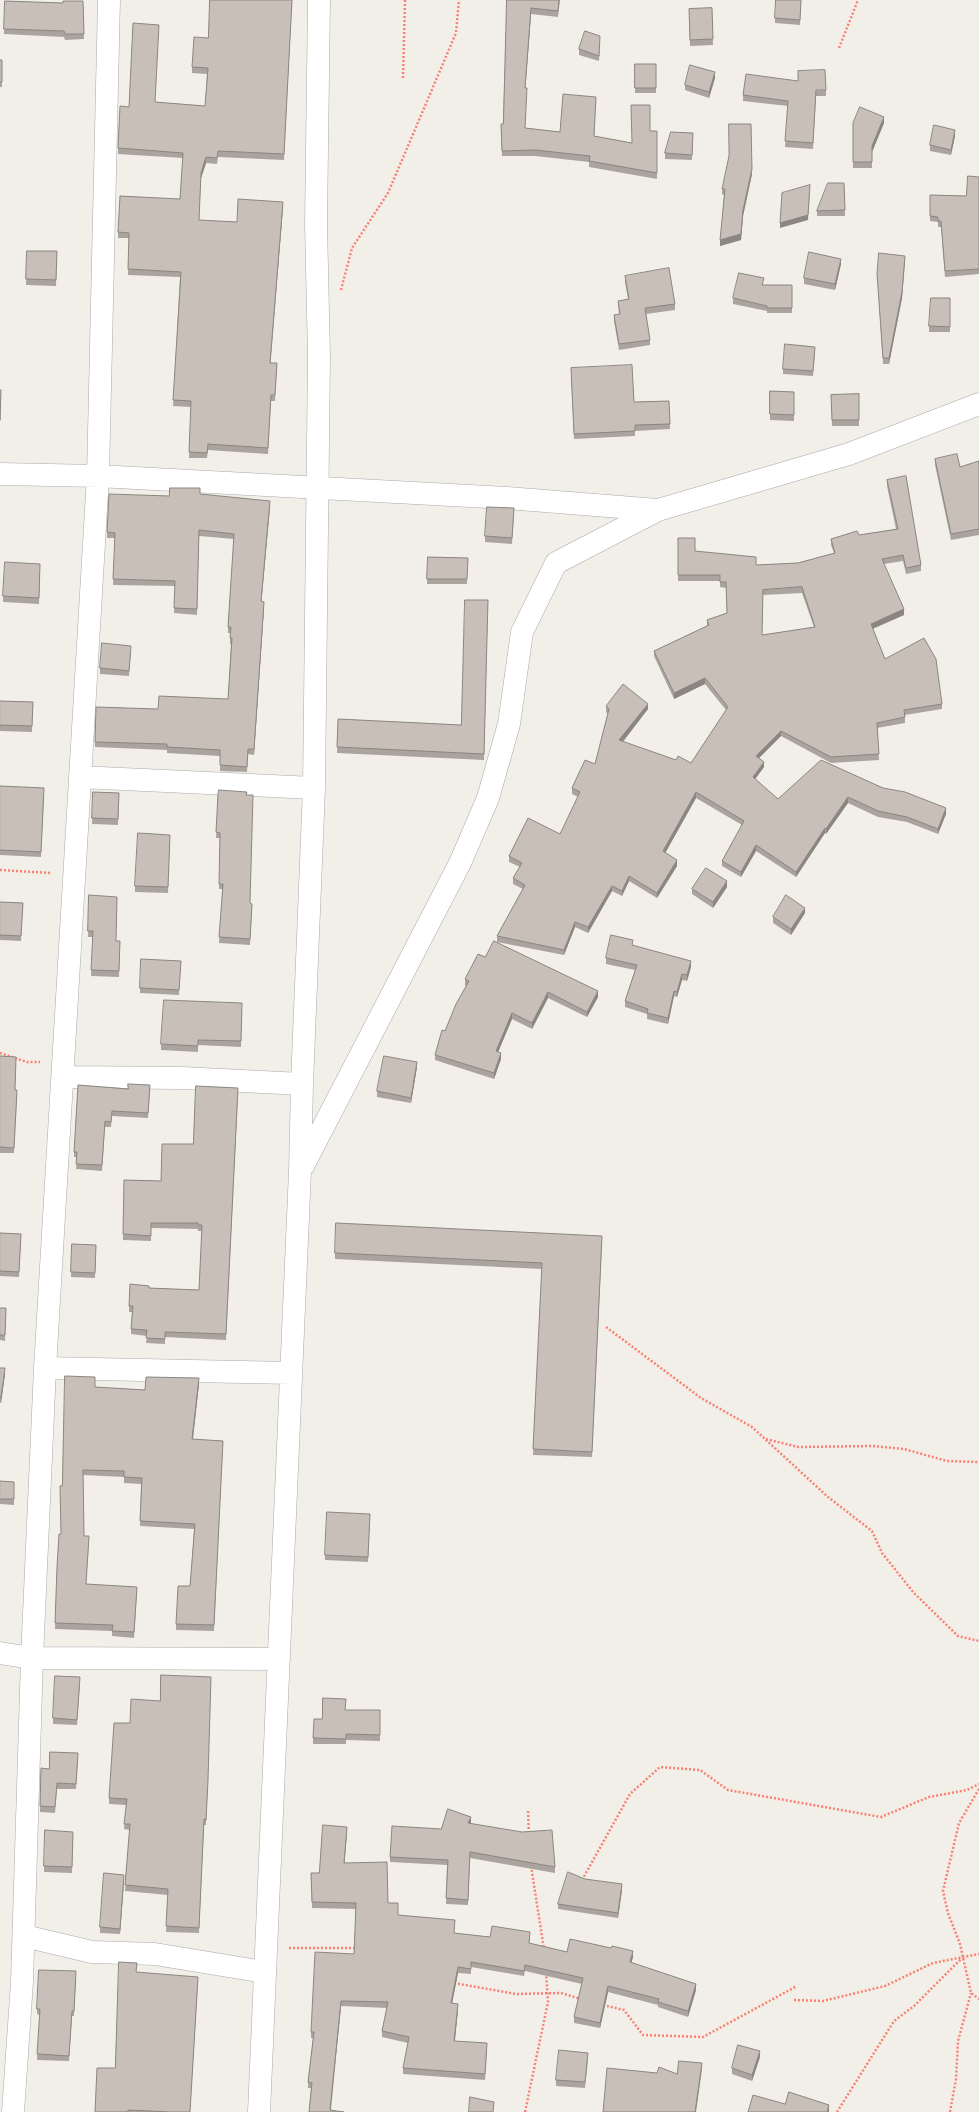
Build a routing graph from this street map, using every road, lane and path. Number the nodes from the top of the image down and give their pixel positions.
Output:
1 (109, 0) edge
2 (319, 0) edge
3 (405, 0) edge
4 (459, 0) edge
5 (858, 0) edge
6 (839, 48) dead end
7 (403, 78) dead end
8 (340, 294) dead end
9 (979, 404) edge
10 (0, 474) edge
11 (98, 476) junction
12 (316, 489) junction
13 (658, 510) junction
14 (80, 778) junction
15 (314, 788) junction
16 (0, 870) edge
17 (73, 875) junction
18 (0, 1053) edge
19 (64, 1071) junction
20 (302, 1084) junction
21 (300, 1171) junction
22 (606, 1327) dead end
23 (45, 1368) junction
24 (291, 1373) junction
25 (764, 1438) junction
26 (979, 1462) edge
27 (979, 1641) edge
28 (0, 1653) edge
29 (32, 1658) junction
30 (279, 1659) junction
31 (979, 1784) edge
32 (979, 1789) edge
33 (528, 1811) dead end
34 (530, 1842) edge
35 (530, 1858) edge
36 (582, 1880) edge
37 (24, 1936) junction
38 (360, 1948) edge
39 (266, 1949) junction
40 (544, 1952) edge
41 (979, 1954) edge
42 (963, 1957) junction
43 (545, 1966) edge
44 (264, 1972) junction
45 (448, 1982) edge
46 (797, 1986) dead end
47 (971, 1993) junction
48 (582, 1999) edge
49 (979, 1999) edge
50 (794, 2000) dead end
51 (596, 2003) edge
52 (14, 2112) edge
53 (259, 2112) edge
54 (525, 2112) edge
55 (837, 2112) edge
56 (950, 2112) edge

1 - 11 street
2 - 12 street
3 - 7 path
4 - 8 path
5 - 6 path
9 - 13 street
10 - 11 street
11 - 12 street
11 - 14 street
12 - 13 street
12 - 15 street
13 - 21 street
14 - 15 street
14 - 17 street
15 - 20 street
16 - 17 path
17 - 19 street
18 - 19 path
19 - 20 street
19 - 23 street
20 - 21 street
21 - 24 street
22 - 25 path
23 - 24 street
23 - 29 street
24 - 30 street
25 - 26 path
25 - 27 path
28 - 29 street
29 - 30 street
29 - 37 street
30 - 39 street
31 - 36 path
32 - 42 path
33 - 34 path
35 - 40 path
37 - 44 street
37 - 52 street
38 - 39 path
39 - 44 street
41 - 42 path
42 - 47 path
42 - 50 path
42 - 55 path
43 - 54 path
44 - 53 street
45 - 48 path
46 - 51 path
47 - 49 path
47 - 56 path

